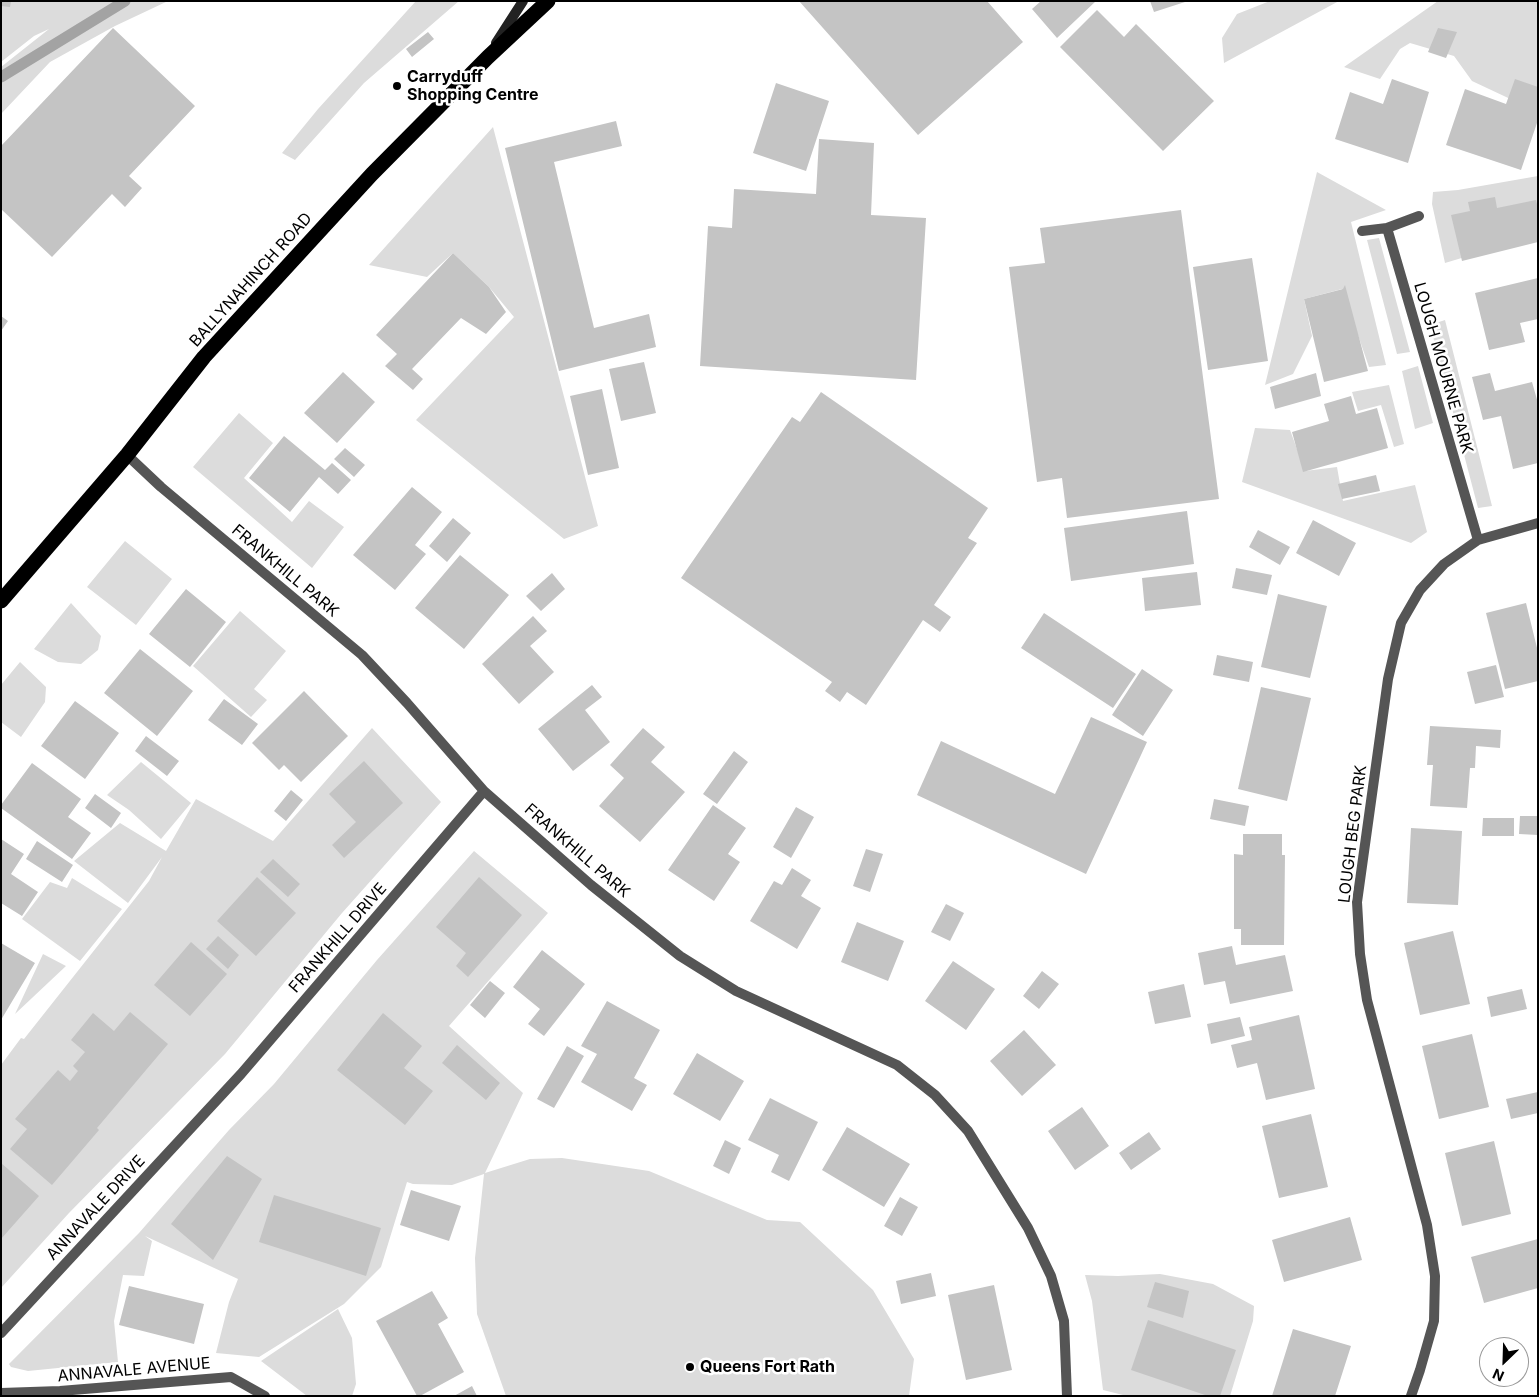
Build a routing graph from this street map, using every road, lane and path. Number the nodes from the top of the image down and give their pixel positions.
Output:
1 (523, 1) edge
2 (548, 1) edge
3 (488, 57) junction
4 (1419, 216) dead end
5 (1387, 228) junction
6 (1362, 231) dead end
7 (127, 455) junction
8 (1538, 523) edge
9 (1478, 540) junction
10 (1, 601) edge
11 (484, 791) junction
12 (214, 1104) joint
13 (1, 1332) edge
14 (1, 1393) edge
15 (265, 1396) edge
16 (1067, 1396) edge
17 (1411, 1396) edge

1 - 3 main road
2 - 3 highway, BALLYNAHINCH ROAD
3 - 7 highway, BALLYNAHINCH ROAD
4 - 5 street
5 - 6 street
5 - 9 street, LOUGH MOURNE PARK
7 - 10 highway, BALLYNAHINCH ROAD
7 - 11 street, FRANKHILL PARK
8 - 9 street, LOUGH BEG PARK
9 - 17 street, LOUGH BEG PARK
11 - 12 street, FRANKHILL DRIVE
11 - 16 street, FRANKHILL PARK
12 - 13 street, ANNAVALE DRIVE
14 - 15 street, ANNAVALE AVENUE

